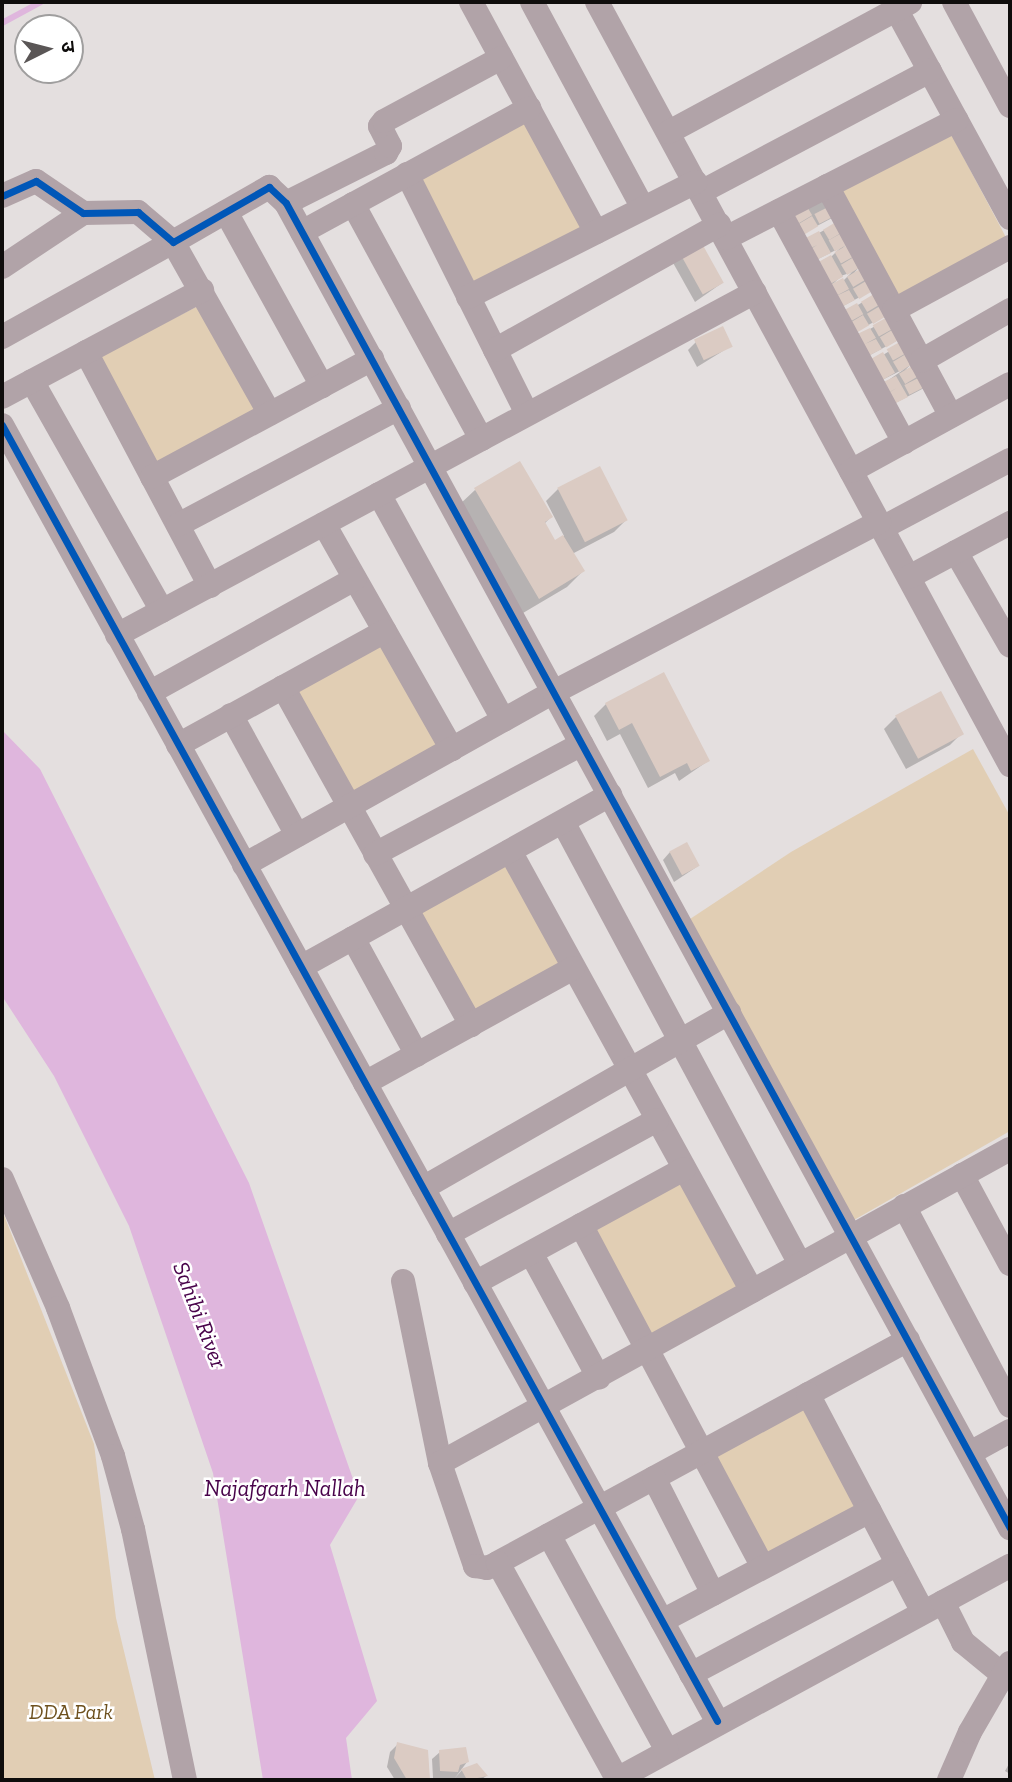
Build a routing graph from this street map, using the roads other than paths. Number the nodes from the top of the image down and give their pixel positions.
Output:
1 (532, 2) edge
2 (597, 2) edge
3 (954, 2) edge
4 (476, 4) edge
5 (904, 6) edge
6 (501, 58) junction
7 (930, 71) junction
8 (1010, 106) edge
9 (528, 108) junction
10 (957, 120) junction
11 (669, 132) junction
12 (407, 174) junction
13 (827, 186) junction
14 (699, 187) junction
15 (2, 197) edge
16 (286, 203) junction
17 (353, 204) junction
18 (643, 208) junction
19 (779, 211) junction
20 (226, 212) junction
21 (83, 213) junction
22 (1010, 218) edge
23 (302, 232) junction
24 (596, 232) junction
25 (723, 232) junction
26 (173, 242) junction
27 (1010, 247) edge
28 (2, 267) edge
29 (202, 290) junction
30 (755, 292) junction
31 (468, 297) junction
32 (894, 310) junction
33 (1010, 310) edge
34 (2, 337) edge
35 (495, 350) junction
36 (86, 352) junction
37 (372, 359) junction
38 (921, 360) junction
39 (32, 381) junction
40 (1010, 384) edge
41 (322, 386) junction
42 (2, 397) edge
43 (398, 408) junction
44 (270, 414) junction
45 (527, 414) junction
46 (951, 416) junction
47 (2, 425) edge
48 (481, 439) junction
49 (904, 442) junction
50 (1010, 460) edge
51 (431, 466) junction
52 (851, 471) junction
53 (152, 477) junction
54 (379, 494) junction
55 (1010, 523) edge
56 (324, 524) junction
57 (178, 525) junction
58 (881, 525) junction
59 (956, 552) junction
60 (909, 577) junction
61 (355, 579) junction
62 (210, 586) junction
63 (162, 611) junction
64 (385, 631) junction
65 (117, 635) junction
66 (1010, 646) edge
67 (283, 687) junction
68 (554, 692) junction
69 (149, 693) junction
70 (231, 716) junction
71 (503, 720) junction
72 (582, 744) junction
73 (178, 745) junction
74 (452, 749) junction
75 (1010, 765) edge
76 (610, 796) junction
77 (349, 806) junction
78 (563, 821) junction
79 (297, 835) junction
80 (510, 851) junction
81 (375, 854) junction
82 (244, 865) junction
83 (406, 909) junction
84 (353, 938) junction
85 (301, 967) junction
86 (573, 968) junction
87 (729, 1013) junction
88 (471, 1025) junction
89 (681, 1041) junction
90 (417, 1055) junction
91 (630, 1070) junction
92 (365, 1083) junction
93 (657, 1120) junction
94 (1010, 1149) edge
95 (684, 1169) junction
96 (962, 1175) junction
97 (2, 1179) edge
98 (423, 1188) junction
99 (904, 1206) junction
100 (581, 1225) junction
101 (449, 1234) junction
102 (850, 1236) junction
103 (531, 1252) junction
104 (800, 1264) junction
105 (1010, 1264) edge
106 (403, 1281) dead end
107 (475, 1283) junction
108 (752, 1291) junction
109 (908, 1340) junction
110 (648, 1350) junction
111 (599, 1378) junction
112 (808, 1394) junction
113 (1010, 1406) edge
114 (545, 1409) junction
115 (1010, 1431) edge
116 (702, 1452) junction
117 (970, 1453) junction
118 (440, 1463) junction
119 (654, 1478) junction
120 (599, 1508) junction
121 (870, 1511) junction
122 (1010, 1528) edge
123 (550, 1535) junction
124 (498, 1563) junction
125 (898, 1564) junction
126 (1010, 1566) edge
127 (763, 1567) junction
128 (713, 1594) junction
129 (933, 1607) junction
130 (662, 1621) junction
131 (1007, 1669) edge
132 (691, 1674) junction
133 (717, 1721) junction
134 (666, 1749) junction
135 (186, 1780) edge
136 (949, 1780) edge

1 - 18 street
2 - 11 street
3 - 8 street
4 - 6 street
5 - 7 street
5 - 11 street
6 - 9 street
6 - 16 street
7 - 10 street
7 - 14 street
9 - 12 street
9 - 24 street
10 - 13 street
10 - 22 street
11 - 14 street
12 - 17 street
12 - 31 street
13 - 19 street
13 - 32 street
14 - 18 street
14 - 25 street
15 - 21 street
16 - 20 street
16 - 23 street
17 - 23 street
17 - 48 street
18 - 24 street
19 - 25 street
19 - 49 street
20 - 26 street
20 - 41 street
21 - 26 street
21 - 28 street
23 - 37 street
24 - 31 street
25 - 30 street
25 - 35 street
26 - 29 street
26 - 34 street
27 - 32 street
29 - 36 street
29 - 44 street
30 - 45 street
30 - 52 street
31 - 35 street
32 - 38 street
33 - 38 street
35 - 45 street
36 - 39 street
36 - 53 street
37 - 41 street
37 - 43 street
38 - 46 street
39 - 42 street
39 - 63 street
40 - 46 street
41 - 44 street
43 - 51 street
43 - 57 street
44 - 53 street
45 - 48 street
46 - 49 street
47 - 65 street
48 - 51 street
49 - 52 street
50 - 58 street
51 - 54 street
51 - 68 street
52 - 58 street
53 - 57 street
54 - 56 street
54 - 71 street
55 - 59 street
56 - 61 street
56 - 62 street
57 - 62 street
58 - 60 street
58 - 68 street
59 - 60 street
59 - 66 street
60 - 75 street
61 - 64 street
61 - 69 street
62 - 63 street
63 - 65 street
64 - 67 street
64 - 74 street
65 - 69 street
67 - 70 street
67 - 77 street
68 - 71 street
68 - 72 street
69 - 73 street
70 - 73 street
70 - 79 street
71 - 74 street
72 - 76 street
72 - 81 street
73 - 82 street
74 - 77 street
76 - 78 street
76 - 87 street
77 - 79 street
77 - 81 street
78 - 80 street
78 - 89 street
79 - 82 street
80 - 83 street
80 - 86 street
81 - 83 street
82 - 85 street
83 - 84 street
83 - 88 street
84 - 85 street
84 - 90 street
85 - 92 street
86 - 88 street
86 - 91 street
87 - 89 street
87 - 102 street
88 - 90 street
89 - 91 street
89 - 104 street
90 - 92 street
91 - 93 street
91 - 98 street
92 - 98 street
93 - 95 street
93 - 101 street
94 - 96 street
95 - 100 street
95 - 108 street
96 - 99 street
96 - 105 street
97 - 135 street
98 - 101 street
99 - 102 street
99 - 113 street
100 - 103 street
100 - 110 street
101 - 107 street
102 - 104 street
102 - 109 street
103 - 107 street
103 - 111 street
104 - 108 street
106 - 118 street
107 - 114 street
108 - 110 street
109 - 112 street
109 - 117 street
110 - 111 street
110 - 116 street
111 - 114 street
112 - 116 street
112 - 121 street
114 - 118 street
114 - 120 street
115 - 117 street
116 - 119 street
116 - 127 street
117 - 122 street
118 - 124 street
119 - 120 street
119 - 128 street
120 - 123 street
120 - 130 street
121 - 125 street
121 - 127 street
123 - 124 street
123 - 134 street
124 - 134 street
125 - 129 street
125 - 132 street
126 - 129 street
127 - 128 street
128 - 130 street
129 - 131 street
129 - 133 street
130 - 132 street
131 - 136 street
132 - 133 street
133 - 134 street

